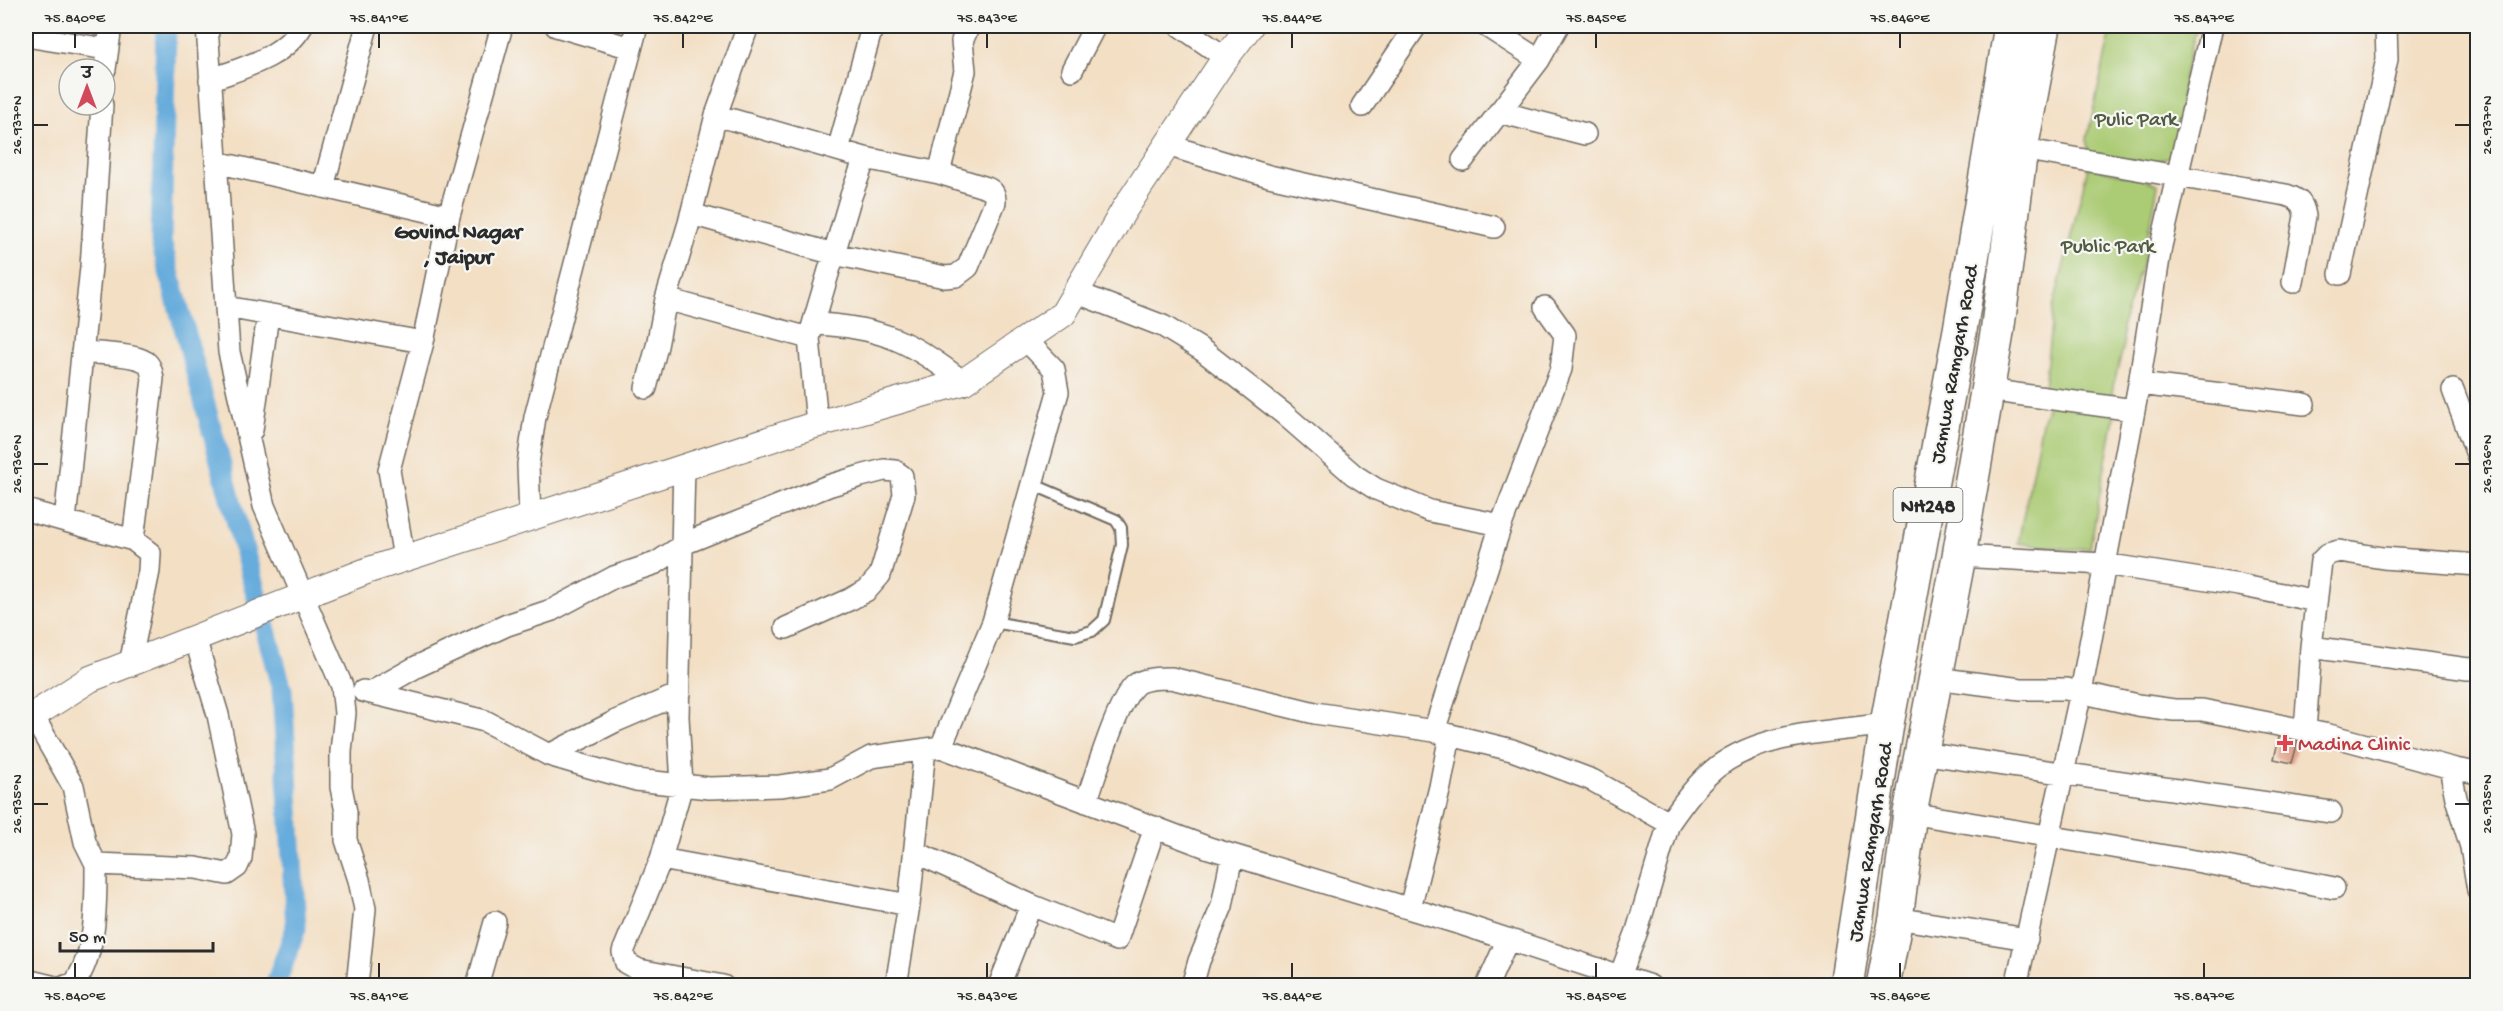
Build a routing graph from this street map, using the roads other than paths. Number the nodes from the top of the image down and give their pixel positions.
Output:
1 (111, 26) edge
2 (207, 26) edge
3 (302, 26) edge
4 (367, 26) edge
5 (502, 26) edge
6 (556, 26) edge
7 (637, 26) edge
8 (748, 26) edge
9 (969, 26) edge
10 (1095, 26) edge
11 (1180, 26) edge
12 (1250, 26) edge
13 (1416, 26) edge
14 (1486, 26) edge
15 (1558, 26) edge
16 (2010, 26) edge
17 (2044, 26) edge
18 (2212, 26) edge
19 (2386, 26) edge
20 (871, 31) dead end
21 (26, 36) edge
22 (631, 48) junction
23 (98, 57) edge
24 (105, 57) edge
25 (1226, 58) junction
26 (1539, 60) junction
27 (1072, 70) dead end
28 (210, 80) junction
29 (1362, 105) dead end
30 (1499, 112) junction
31 (716, 115) junction
32 (101, 117) edge
33 (1585, 134) dead end
34 (1167, 145) junction
35 (2021, 149) junction
36 (838, 150) junction
37 (865, 158) junction
38 (1463, 160) dead end
39 (216, 162) junction
40 (939, 173) junction
41 (2177, 176) junction
42 (323, 187) junction
43 (691, 214) junction
44 (449, 216) junction
45 (1494, 227) dead end
46 (834, 254) junction
47 (2340, 274) dead end
48 (2293, 282) dead end
49 (1075, 292) junction
50 (666, 299) junction
51 (1545, 307) dead end
52 (226, 308) junction
53 (268, 315) junction
54 (812, 331) junction
55 (1025, 339) junction
56 (423, 342) junction
57 (82, 352) junction
58 (963, 382) junction
59 (2139, 384) junction
60 (646, 388) dead end
61 (1987, 390) junction
62 (2453, 390) dead end
63 (2304, 404) dead end
64 (2134, 410) junction
65 (817, 424) junction
66 (250, 443) junction
67 (2478, 456) edge
68 (684, 466) junction
69 (1032, 484) junction
70 (26, 510) edge
71 (530, 517) junction
72 (65, 521) junction
73 (1501, 525) junction
74 (133, 540) junction
75 (683, 545) junction
76 (1959, 556) junction
77 (404, 558) junction
78 (2104, 564) junction
79 (2478, 565) edge
80 (291, 601) junction
81 (2316, 601) junction
82 (993, 622) junction
83 (786, 628) dead end
84 (195, 638) junction
85 (2311, 647) junction
86 (129, 664) junction
87 (2478, 668) edge
88 (1935, 678) junction
89 (342, 686) junction
90 (2081, 692) junction
91 (370, 693) junction
92 (679, 694) junction
93 (29, 717) edge
94 (1887, 724) junction
95 (2305, 731) junction
96 (1442, 733) junction
97 (933, 748) junction
98 (1921, 753) junction
99 (549, 755) junction
100 (2450, 768) junction
101 (2064, 772) junction
102 (2478, 773) edge
103 (682, 785) junction
104 (1086, 802) junction
105 (2331, 812) dead end
106 (1910, 813) junction
107 (1669, 823) junction
108 (1155, 827) junction
109 (2050, 835) junction
110 (915, 852) junction
111 (1232, 855) junction
112 (661, 859) junction
113 (96, 864) junction
114 (2334, 888) dead end
115 (2478, 890) edge
116 (909, 904) junction
117 (1031, 905) junction
118 (1410, 908) junction
119 (1896, 918) junction
120 (495, 922) dead end
121 (1508, 939) junction
122 (2027, 939) junction
123 (1620, 976) junction
124 (26, 980) edge
125 (2021, 985) edge
126 (51, 986) edge
127 (66, 986) edge
128 (357, 986) edge
129 (477, 986) edge
130 (723, 986) edge
131 (896, 986) edge
132 (999, 986) edge
133 (1192, 986) edge
134 (1487, 986) edge
135 (1650, 986) edge
136 (1846, 986) edge
137 (1883, 986) edge

1 - 24 street
2 - 28 street
3 - 28 street
4 - 42 street
5 - 44 street
6 - 22 street
7 - 22 street
8 - 31 street
9 - 40 street
10 - 27 street
11 - 25 street
12 - 25 street
13 - 29 street
14 - 26 street
15 - 26 street
16 - 94 highway, Jamwa Ramgarh Road / NH248
17 - 35 highway, Jamwa Ramgarh Road / NH248
18 - 41 street
19 - 47 street
20 - 36 street
21 - 23 street
22 - 71 street
25 - 34 street
26 - 30 street
28 - 39 street
30 - 33 street
30 - 38 street
31 - 36 street
31 - 43 street
32 - 57 street
34 - 45 street
34 - 49 street
35 - 41 street
35 - 61 highway, Jamwa Ramgarh Road / NH248
36 - 37 street
37 - 40 street
37 - 46 street
39 - 42 street
39 - 52 street
40 - 46 street
41 - 48 street
41 - 59 street
42 - 44 street
43 - 46 street
43 - 50 street
44 - 56 street
46 - 54 street
49 - 55 street
49 - 73 street
50 - 54 street
50 - 60 street
51 - 73 street
52 - 53 street
52 - 66 street
53 - 56 street
53 - 66 street
54 - 58 street
54 - 65 street
55 - 58 street
55 - 69 street
56 - 77 street
57 - 72 street
57 - 74 street
58 - 65 street
59 - 63 street
59 - 64 street
61 - 64 street
61 - 76 highway, Jamwa Ramgarh Road / NH248
62 - 67 street
64 - 78 street
65 - 68 street
66 - 80 street
68 - 71 street
68 - 75 street
69 - 82 street
69 - 82 lane
70 - 72 street
71 - 77 street
72 - 74 street
73 - 96 street
74 - 86 street
75 - 83 street
75 - 91 street
75 - 92 street
76 - 78 street
76 - 88 highway, Jamwa Ramgarh Road / NH248
77 - 80 street
78 - 81 street
78 - 90 street
79 - 81 street
80 - 84 street
80 - 89 street
81 - 85 street
82 - 97 street
84 - 86 street
84 - 113 street
85 - 87 street
85 - 95 street
86 - 93 street
88 - 90 street
88 - 98 highway, Jamwa Ramgarh Road / NH248
89 - 91 street
89 - 128 street
90 - 95 street
90 - 101 street
91 - 99 street
92 - 99 street
92 - 103 street
93 - 113 street
94 - 107 street
94 - 136 highway, Jamwa Ramgarh Road / NH248
95 - 100 street
96 - 104 street
96 - 107 street
96 - 118 street
97 - 103 street
97 - 104 street
97 - 110 street
98 - 101 street
98 - 106 highway, Jamwa Ramgarh Road / NH248
99 - 103 street
100 - 102 street
100 - 115 street
101 - 105 street
101 - 109 street
103 - 112 street
104 - 108 street
106 - 109 street
106 - 119 highway, Jamwa Ramgarh Road / NH248
107 - 123 street
108 - 111 street
108 - 117 street
109 - 114 street
109 - 122 street
110 - 116 street
110 - 117 street
111 - 118 street
111 - 133 street
112 - 116 street
112 - 130 street
113 - 127 street
116 - 131 street
117 - 132 street
118 - 121 street
119 - 122 street
119 - 137 highway, Jamwa Ramgarh Road / NH248
120 - 129 street
121 - 123 street
121 - 134 street
122 - 125 street
123 - 135 street
124 - 126 street

